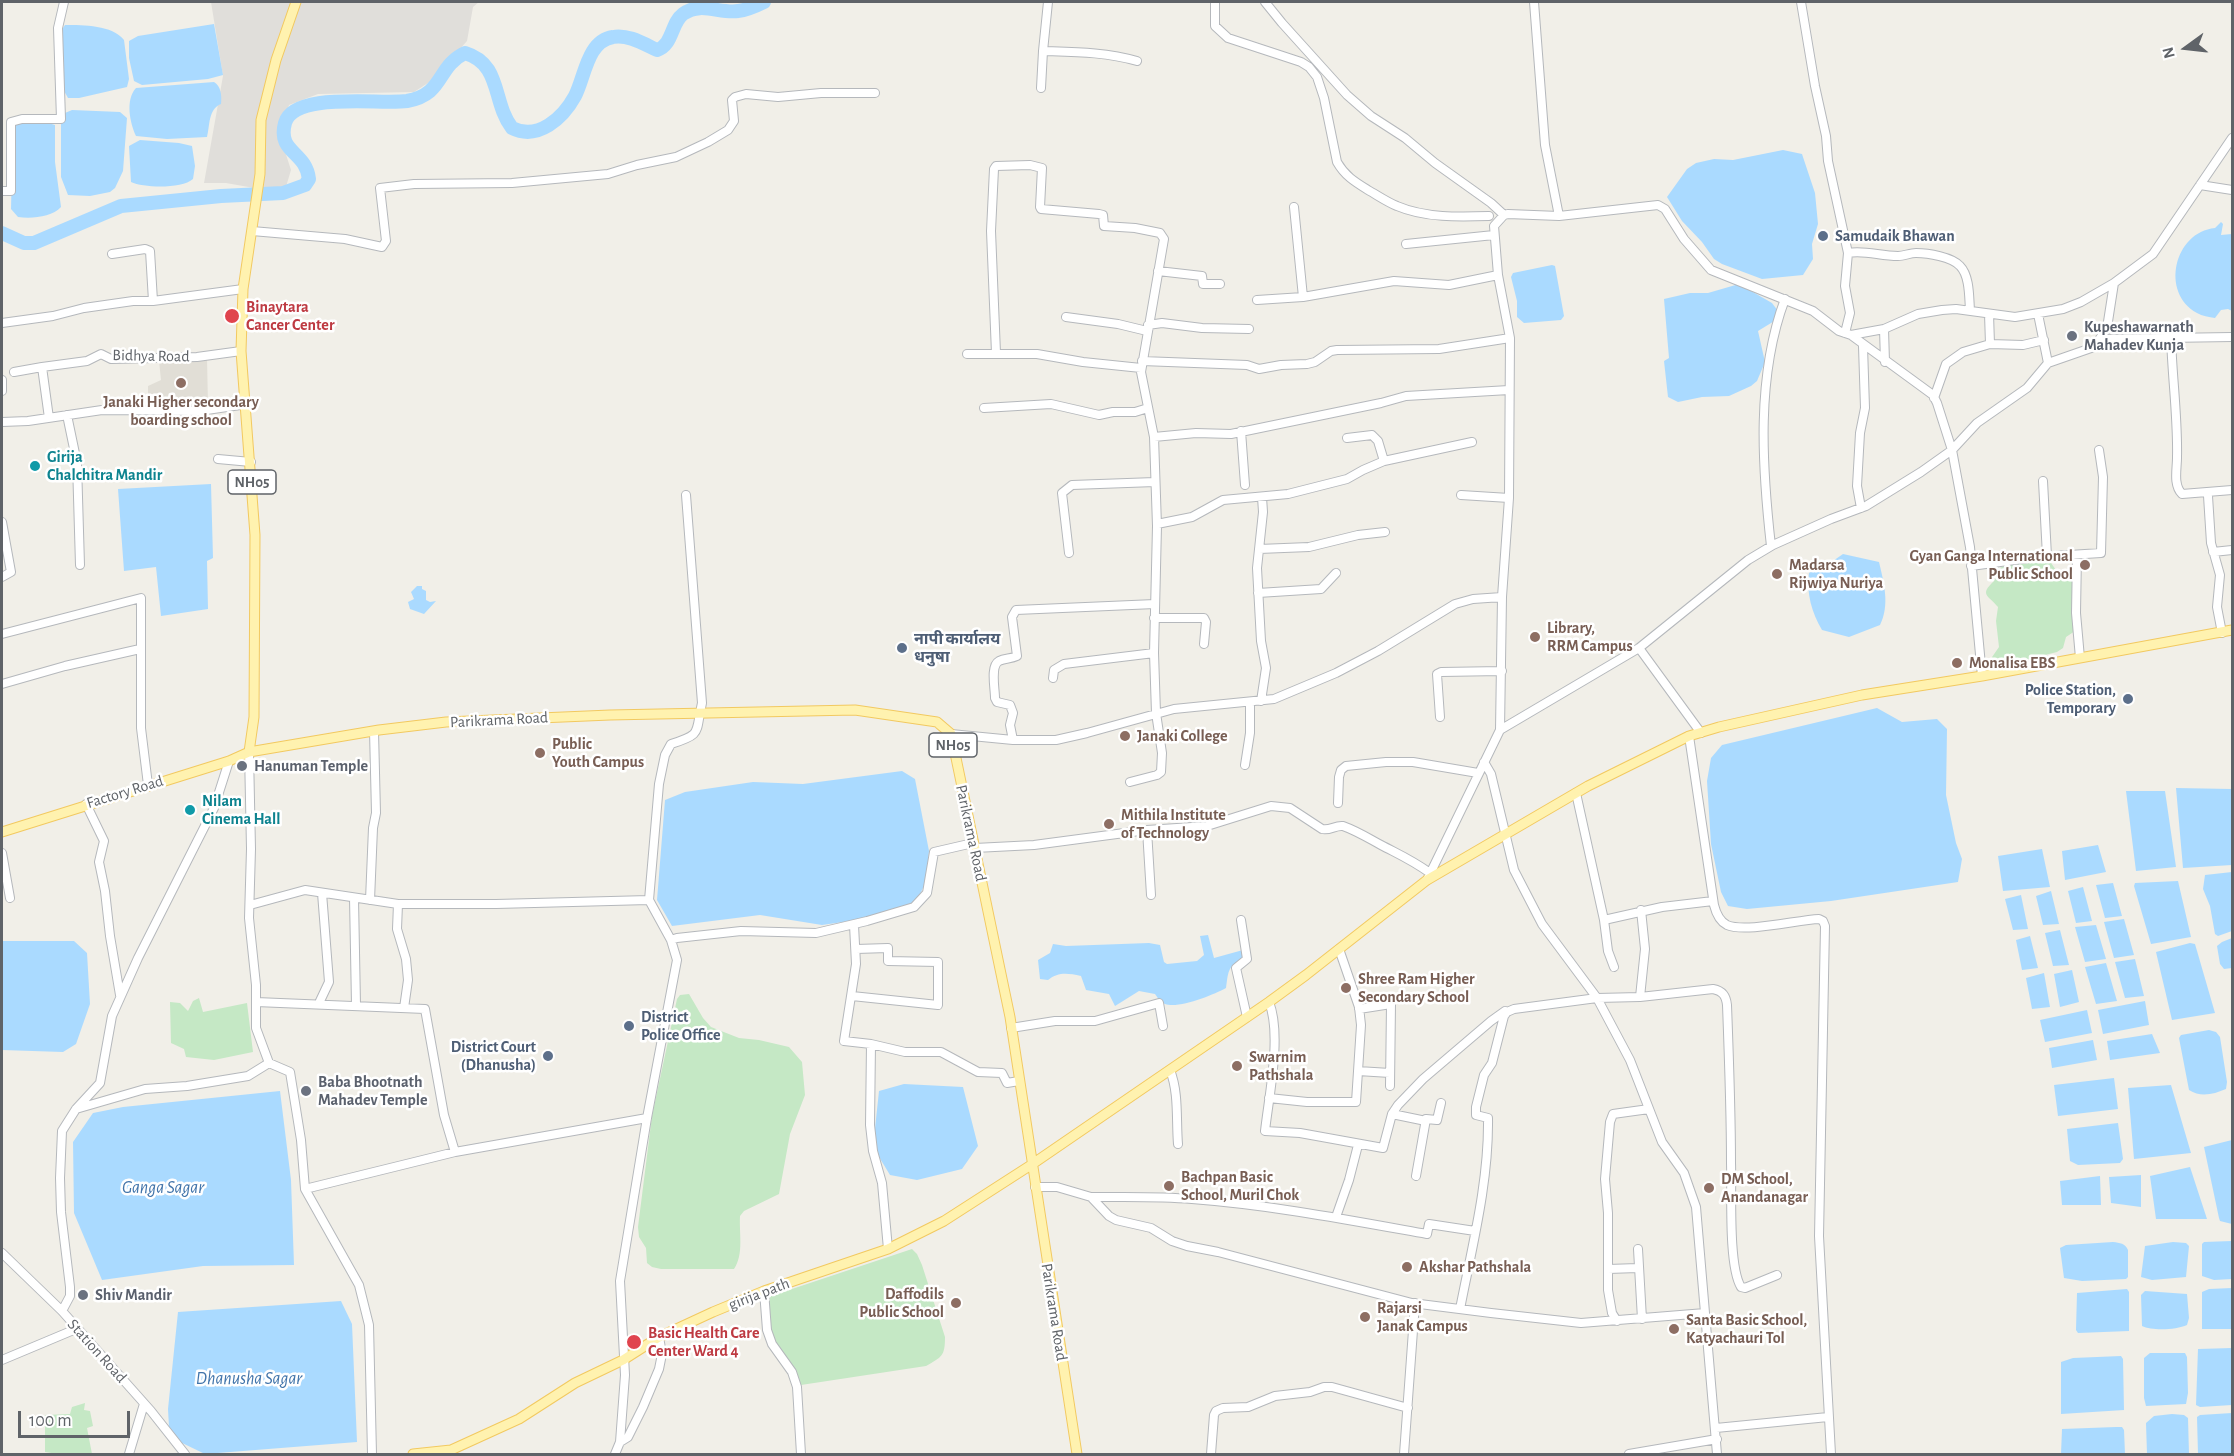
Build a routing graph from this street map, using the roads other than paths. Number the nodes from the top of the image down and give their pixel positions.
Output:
1 (64, 2) edge
2 (296, 2) edge
3 (1048, 2) edge
4 (1215, 2) edge
5 (1265, 2) edge
6 (1534, 2) edge
7 (1801, 2) edge
8 (1043, 51) junction
9 (1137, 61) dead end
10 (1317, 61) junction
11 (1309, 67) junction
12 (1041, 88) dead end
13 (875, 93) dead end
14 (2232, 138) edge
15 (2199, 185) junction
16 (2232, 190) edge
17 (2, 191) edge
18 (1485, 199) junction
19 (1294, 207) dead end
20 (1504, 215) junction
21 (1489, 216) junction
22 (1559, 216) junction
23 (1494, 230) junction
24 (252, 231) junction
25 (1406, 244) dead end
26 (1848, 253) junction
27 (112, 254) dead end
28 (1158, 271) junction
29 (1498, 275) junction
30 (2114, 283) junction
31 (1220, 284) dead end
32 (243, 289) junction
33 (1303, 297) junction
34 (1785, 299) junction
35 (1257, 300) dead end
36 (153, 301) junction
37 (1970, 310) junction
38 (1989, 314) junction
39 (2038, 314) junction
40 (1066, 316) dead end
41 (2, 322) edge
42 (1148, 328) junction
43 (1249, 328) dead end
44 (1884, 329) junction
45 (1848, 334) junction
46 (2171, 336) junction
47 (2232, 337) edge
48 (1510, 338) junction
49 (2100, 339) junction
50 (2044, 340) junction
51 (1990, 344) junction
52 (1863, 346) junction
53 (241, 351) junction
54 (996, 353) junction
55 (966, 354) dead end
56 (1885, 362) junction
57 (2048, 363) junction
58 (1142, 364) junction
59 (42, 367) junction
60 (14, 372) dead end
61 (2, 380) edge
62 (1509, 390) junction
63 (2, 391) edge
64 (1934, 398) junction
65 (247, 404) junction
66 (984, 408) dead end
67 (1148, 408) junction
68 (67, 415) junction
69 (49, 418) junction
70 (2, 422) edge
71 (1241, 431) junction
72 (1154, 437) junction
73 (1347, 438) dead end
74 (1472, 442) dead end
75 (1952, 450) junction
76 (2099, 450) dead end
77 (218, 459) dead end
78 (1384, 461) junction
79 (251, 462) junction
80 (2043, 481) dead end
81 (1155, 482) junction
82 (1245, 485) dead end
83 (2232, 490) edge
84 (2207, 492) junction
85 (686, 495) dead end
86 (1461, 495) dead end
87 (1262, 497) junction
88 (1509, 498) junction
89 (1861, 508) junction
90 (2, 522) edge
91 (1157, 524) junction
92 (1385, 532) dead end
93 (1771, 546) junction
94 (1259, 549) junction
95 (2232, 550) edge
96 (2213, 552) junction
97 (1068, 553) dead end
98 (2078, 555) junction
99 (2047, 556) junction
100 (80, 565) dead end
101 (1971, 566) junction
102 (1336, 573) dead end
103 (2, 577) edge
104 (1258, 593) junction
105 (1502, 597) junction
106 (1155, 604) junction
107 (1154, 618) junction
108 (2232, 630) edge
109 (2222, 633) junction
110 (2, 634) edge
111 (1204, 644) dead end
112 (1639, 648) junction
113 (140, 649) junction
114 (1154, 653) junction
115 (2080, 658) junction
116 (1502, 670) junction
117 (1982, 676) junction
118 (1053, 678) dead end
119 (2, 684) edge
120 (1261, 701) junction
121 (1250, 702) junction
122 (700, 713) junction
123 (1156, 713) junction
124 (1440, 717) dead end
125 (1500, 730) junction
126 (374, 731) junction
127 (1701, 733) junction
128 (951, 734) junction
129 (1689, 736) junction
130 (1012, 740) junction
131 (249, 753) junction
132 (229, 761) junction
133 (1484, 762) junction
134 (1245, 765) dead end
135 (1478, 773) junction
136 (1130, 782) dead end
137 (148, 785) junction
138 (1576, 793) junction
139 (1338, 803) dead end
140 (86, 804) junction
141 (1147, 830) junction
142 (2, 832) edge
143 (1505, 833) junction
144 (974, 845) junction
145 (2, 853) edge
146 (1428, 876) junction
147 (322, 893) junction
148 (1151, 895) dead end
149 (10, 898) dead end
150 (354, 898) junction
151 (369, 900) junction
152 (649, 900) junction
153 (1713, 901) junction
154 (398, 904) junction
155 (250, 905) junction
156 (1641, 910) junction
157 (1241, 920) dead end
158 (1604, 920) junction
159 (854, 925) junction
160 (671, 940) junction
161 (856, 949) junction
162 (1339, 949) junction
163 (1614, 967) dead end
164 (852, 996) junction
165 (120, 997) junction
166 (1640, 997) junction
167 (1598, 998) junction
168 (320, 1001) dead end
169 (256, 1002) junction
170 (1269, 1002) junction
171 (356, 1005) junction
172 (404, 1008) junction
173 (1359, 1009) junction
174 (1510, 1010) junction
175 (1247, 1017) junction
176 (1163, 1026) dead end
177 (1011, 1028) junction
178 (872, 1044) junction
179 (269, 1063) junction
180 (1170, 1070) junction
181 (1358, 1071) junction
182 (1390, 1073) junction
183 (1019, 1081) junction
184 (1390, 1086) dead end
185 (1269, 1098) junction
186 (1441, 1103) dead end
187 (76, 1109) junction
188 (1649, 1109) junction
189 (1392, 1113) junction
190 (647, 1118) junction
191 (1426, 1121) junction
192 (1178, 1144) dead end
193 (1358, 1145) junction
194 (455, 1152) junction
195 (1031, 1165) junction
196 (1416, 1176) dead end
197 (1035, 1187) junction
198 (305, 1189) junction
199 (1091, 1197) junction
200 (1336, 1217) junction
201 (1475, 1231) junction
202 (888, 1249) junction
203 (1638, 1249) dead end
204 (2, 1253) edge
205 (1638, 1268) junction
206 (1608, 1269) junction
207 (1777, 1275) dead end
208 (764, 1291) junction
209 (1415, 1303) junction
210 (1460, 1309) junction
211 (62, 1311) junction
212 (1705, 1313) junction
213 (1642, 1319) junction
214 (1617, 1321) junction
215 (76, 1329) junction
216 (659, 1337) junction
217 (2, 1360) edge
218 (623, 1360) junction
219 (144, 1404) junction
220 (1408, 1408) junction
221 (1828, 1417) junction
222 (1716, 1428) junction
223 (1717, 1439) junction
224 (620, 1442) junction
225 (129, 1455) edge
226 (185, 1455) edge
227 (372, 1455) edge
228 (414, 1455) edge
229 (615, 1455) edge
230 (801, 1455) edge
231 (1077, 1455) edge
232 (1212, 1455) edge
233 (1404, 1455) edge
234 (1629, 1455) edge
235 (1717, 1455) edge
236 (1831, 1455) edge

1 - 17 street
2 - 24 main road, NH05
3 - 8 street
4 - 11 street
5 - 10 street
6 - 22 street
7 - 26 street
8 - 9 street
8 - 12 street
10 - 11 street
10 - 18 street
11 - 21 street
13 - 24 street
14 - 15 street
15 - 16 street
15 - 30 street
18 - 20 street
18 - 21 street
19 - 33 street
20 - 22 street
20 - 23 street
21 - 23 street
22 - 34 street
23 - 25 street
23 - 29 street
24 - 32 main road, NH05
26 - 37 street
26 - 45 street
27 - 36 street
28 - 31 street
28 - 42 street
28 - 54 street
29 - 33 street
29 - 48 street
30 - 39 street
30 - 49 street
32 - 36 street
32 - 53 main road, NH05
33 - 35 street
34 - 45 street
34 - 93 street
36 - 41 street
37 - 38 street
37 - 44 street
38 - 39 street
38 - 51 street
39 - 50 street
40 - 42 street
42 - 43 street
42 - 58 street
44 - 45 street
44 - 56 street
45 - 52 street
46 - 47 street
46 - 49 street
46 - 84 street
48 - 58 street
48 - 62 street
49 - 57 street
50 - 51 street
50 - 57 street
51 - 64 street
52 - 56 street
52 - 89 street
53 - 59 street, Bidhya Road
53 - 65 main road, NH05
54 - 55 street
54 - 58 street
56 - 64 street
57 - 75 street
58 - 67 street
59 - 60 street, Bidhya Road
59 - 69 street
61 - 63 street
62 - 71 street
62 - 88 street
64 - 75 street
65 - 68 street
65 - 79 main road, NH05
66 - 67 street
67 - 72 street
68 - 69 street
68 - 100 street
69 - 70 street
71 - 72 street
71 - 82 street
72 - 81 street
73 - 78 street
74 - 78 street
75 - 89 street
75 - 101 street
76 - 98 street
77 - 79 street
78 - 87 street
79 - 131 main road, NH05
80 - 99 street
81 - 91 street
81 - 97 street
83 - 84 street
84 - 96 street
85 - 122 street
86 - 88 street
87 - 91 street
87 - 94 street
88 - 105 street
89 - 93 street
90 - 103 street
91 - 106 street
92 - 94 street
93 - 112 street
94 - 104 street
95 - 96 street
96 - 109 street
98 - 99 street
98 - 115 street
99 - 101 street
101 - 117 street
102 - 104 street
104 - 120 street
105 - 116 street
105 - 120 street
106 - 107 street
106 - 130 street
107 - 111 street
107 - 114 street
108 - 109 main road, girija path
109 - 115 main road, girija path
110 - 113 street
112 - 125 street
112 - 127 street
113 - 119 street
113 - 137 street
114 - 118 street
114 - 123 street
115 - 117 main road, girija path
116 - 124 street
116 - 125 street
117 - 127 main road, girija path
120 - 121 street
121 - 123 street
121 - 134 street
122 - 126 main road, Parikrama Road / NH05
122 - 128 main road, Parikrama Road / NH05
122 - 152 street
123 - 130 street
123 - 136 street
125 - 133 street
126 - 131 main road, Parikrama Road / NH05
126 - 151 street
127 - 129 main road, girija path
128 - 130 street
128 - 144 main road, Parikrama Road / NH05
129 - 138 main road, girija path
129 - 153 street
131 - 132 main road, Factory Road
131 - 155 street
132 - 137 main road, Factory Road
132 - 165 street
133 - 135 street
133 - 143 street
135 - 139 street
135 - 146 street
137 - 140 main road, Factory Road
138 - 143 main road, girija path
138 - 158 street
140 - 142 main road, Factory Road
140 - 165 street
141 - 144 street
141 - 146 street
141 - 148 street
143 - 146 main road, girija path
143 - 167 street
144 - 159 street
144 - 177 main road, Parikrama Road / NH05
145 - 149 street
146 - 162 main road, girija path
147 - 150 street
147 - 155 street
147 - 168 street
150 - 151 street
150 - 171 street
151 - 154 street
152 - 154 street
152 - 160 street
153 - 156 street
153 - 221 street
154 - 172 street
155 - 169 street
156 - 158 street
156 - 166 street
157 - 175 street
158 - 163 street
159 - 160 street
159 - 161 street
160 - 190 street
161 - 164 street
161 - 164 street
162 - 170 main road, girija path
162 - 173 street
164 - 178 street
165 - 187 street
166 - 167 street
166 - 207 street
167 - 174 street
167 - 188 street
169 - 171 street
169 - 179 street
170 - 175 main road, girija path
170 - 185 street
171 - 172 street
172 - 194 street
173 - 181 street
173 - 182 street
174 - 189 street
174 - 201 street
175 - 180 main road, girija path
176 - 177 street
177 - 183 main road, Parikrama Road / NH05
178 - 183 street
178 - 202 street
179 - 187 street
179 - 198 street
180 - 192 street
180 - 195 main road, girija path
181 - 182 street
181 - 185 street
182 - 184 street
183 - 195 main road, Parikrama Road / NH05
185 - 193 street
186 - 191 street
187 - 211 street
188 - 206 street
188 - 212 street
189 - 191 street
189 - 193 street
190 - 194 street
190 - 218 street
191 - 196 street
193 - 200 street
194 - 198 street
195 - 197 main road, Parikrama Road / NH05
195 - 202 main road, girija path
197 - 199 street
197 - 231 main road, Parikrama Road / NH05
198 - 227 street
199 - 200 street
199 - 209 street
200 - 201 street
201 - 210 street
202 - 208 main road, girija path
203 - 205 street
204 - 211 street, Station Road
205 - 206 street
205 - 213 street
206 - 214 street
208 - 216 main road, girija path
208 - 230 street
209 - 210 street
209 - 220 street
210 - 214 street
211 - 215 street, Station Road
212 - 213 street
212 - 222 street
213 - 214 street
215 - 217 street
215 - 219 street, Station Road
216 - 218 main road, girija path
216 - 224 street
218 - 224 street
218 - 228 main road, girija path
219 - 225 street
219 - 226 street, Station Road
220 - 232 street
220 - 233 street
221 - 222 street
221 - 236 street
222 - 223 street
223 - 234 street
223 - 235 street
224 - 229 street

